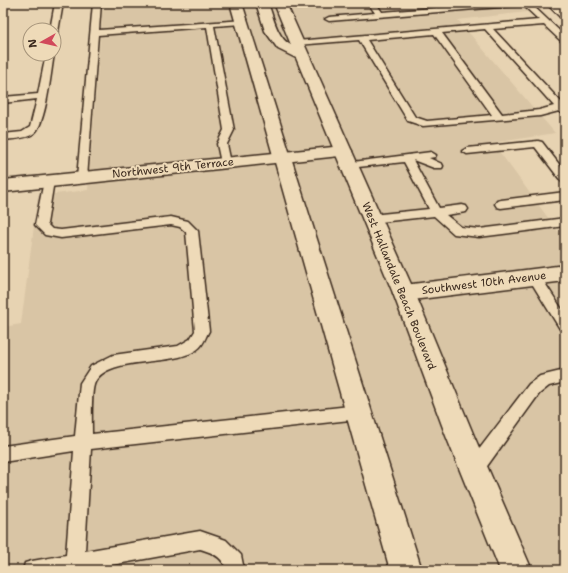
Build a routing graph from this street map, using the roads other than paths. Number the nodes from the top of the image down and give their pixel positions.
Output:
1 (59, 3) edge
2 (96, 3) edge
3 (236, 3) edge
4 (262, 3) edge
5 (280, 3) edge
6 (372, 3) edge
7 (526, 3) edge
8 (552, 3) edge
9 (565, 14) edge
10 (380, 15) junction
11 (329, 19) dead end
12 (56, 22) edge
13 (242, 22) junction
14 (546, 22) junction
15 (210, 24) junction
16 (487, 27) junction
17 (436, 31) junction
18 (94, 33) junction
19 (362, 38) junction
20 (565, 40) edge
21 (297, 43) junction
22 (303, 56) junction
23 (48, 62) edge
24 (42, 96) junction
25 (3, 100) edge
26 (563, 108) edge
27 (499, 117) junction
28 (3, 137) edge
29 (492, 149) junction
30 (467, 151) dead end
31 (431, 155) dead end
32 (283, 157) junction
33 (346, 158) junction
34 (412, 158) junction
35 (474, 162) dead end
36 (226, 163) junction
37 (438, 166) dead end
38 (82, 178) junction
39 (565, 179) edge
40 (48, 181) junction
41 (3, 186) edge
42 (565, 196) edge
43 (498, 199) dead end
44 (460, 204) dead end
45 (436, 212) junction
46 (371, 219) junction
47 (565, 222) edge
48 (565, 273) edge
49 (534, 276) junction
50 (404, 293) junction
51 (565, 325) edge
52 (565, 376) edge
53 (359, 412) junction
54 (83, 442) junction
55 (3, 454) edge
56 (474, 470) junction
57 (75, 562) junction
58 (32, 570) edge
59 (235, 570) edge
60 (406, 570) edge
61 (516, 570) edge

1 - 12 lane
2 - 18 lane
3 - 13 main road
4 - 22 main road
5 - 21 main road, West Hallandale Beach Boulevard
6 - 10 lane
7 - 10 lane
7 - 14 lane
8 - 9 main road
10 - 11 lane
13 - 15 lane
13 - 32 main road
14 - 16 lane
14 - 20 lane
15 - 18 lane
15 - 36 lane
16 - 17 lane
16 - 26 lane
17 - 19 lane
17 - 27 lane
18 - 38 lane
19 - 21 lane
19 - 27 lane
21 - 22 main road, West Hallandale Beach Boulevard
22 - 33 main road, West Hallandale Beach Boulevard
23 - 24 lane
24 - 25 lane
24 - 28 lane
26 - 27 lane
29 - 30 lane
29 - 35 lane
29 - 39 lane
31 - 34 lane
32 - 33 main road, Northwest 9th Terrace
32 - 36 main road, Northwest 9th Terrace
32 - 53 main road
33 - 34 lane
33 - 46 main road, West Hallandale Beach Boulevard
34 - 37 lane
34 - 45 lane
36 - 38 main road, Northwest 9th Terrace
38 - 40 main road, Northwest 9th Terrace
40 - 41 main road, Northwest 9th Terrace
40 - 54 lane
42 - 43 lane
44 - 45 lane
45 - 46 lane
45 - 47 lane
46 - 50 main road, West Hallandale Beach Boulevard
48 - 49 main road, Southwest 10th Avenue
49 - 50 main road, Southwest 10th Avenue
49 - 51 lane
50 - 56 main road, West Hallandale Beach Boulevard
52 - 56 lane
53 - 54 lane
53 - 60 main road
54 - 55 lane
54 - 57 lane
56 - 61 main road, West Hallandale Beach Boulevard
57 - 58 lane
57 - 59 lane

